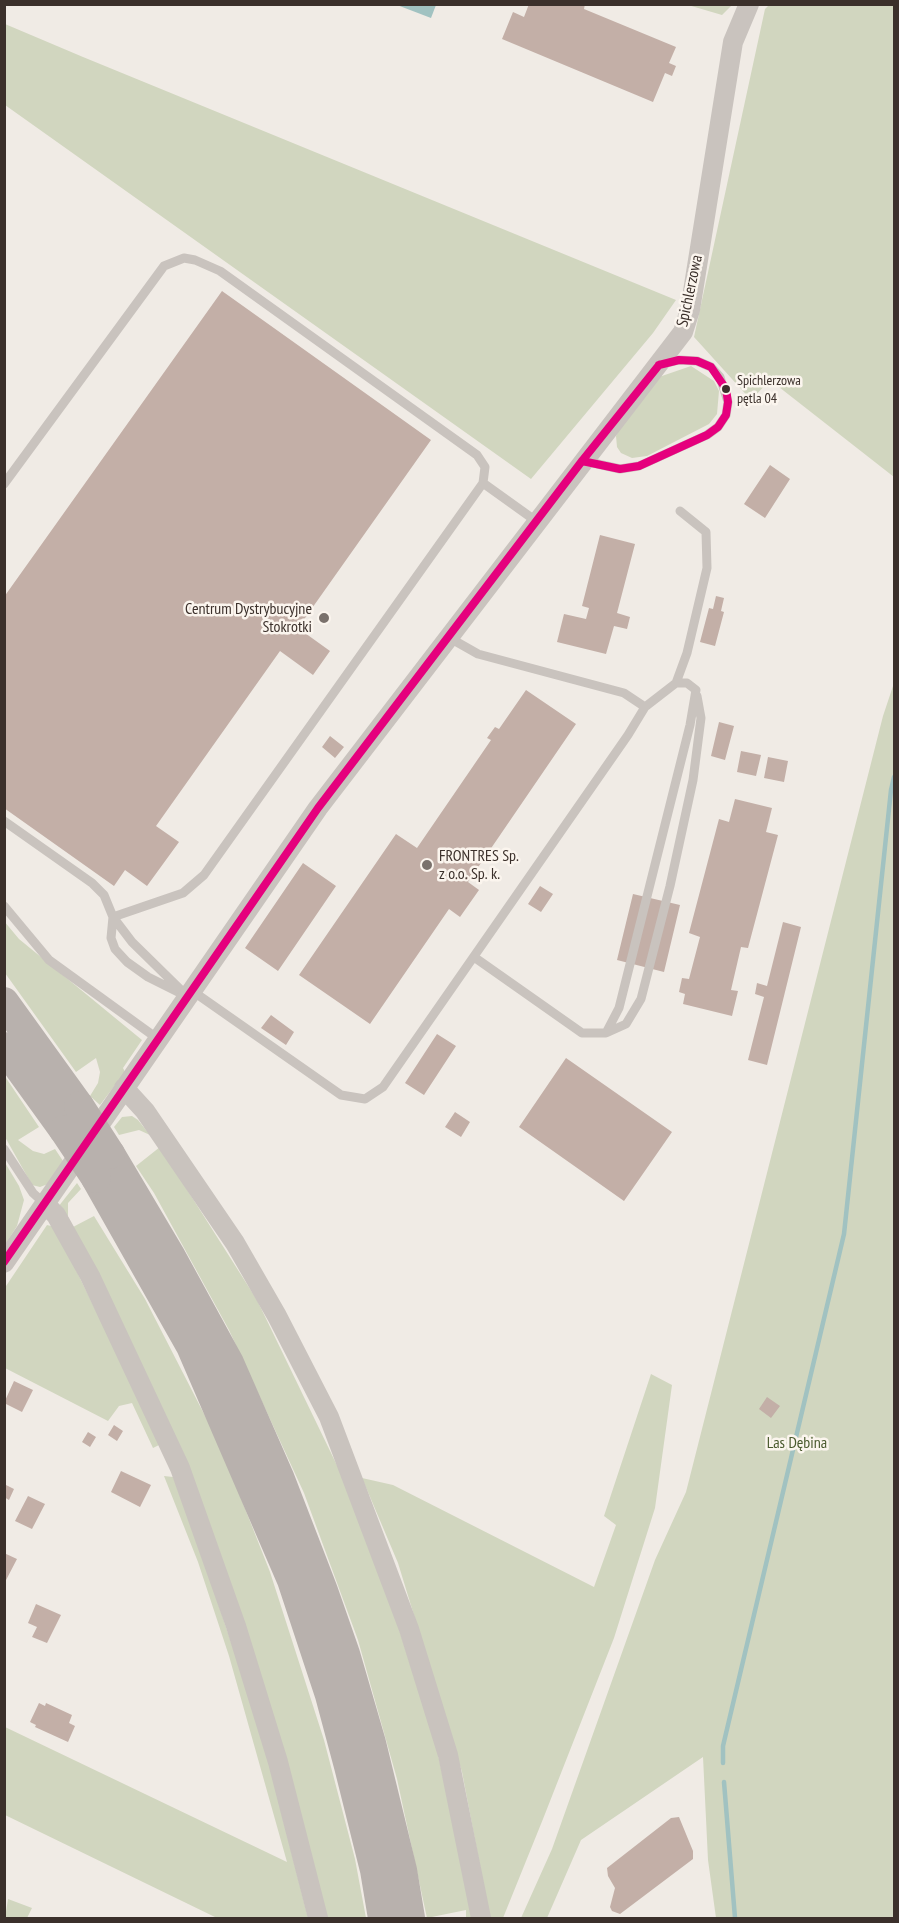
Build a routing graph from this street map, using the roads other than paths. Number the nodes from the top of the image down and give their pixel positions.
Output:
1 (749, 4) edge
2 (659, 365) junction
3 (582, 461) junction
4 (483, 483) junction
5 (4, 484) edge
6 (680, 511) dead end
7 (536, 522) junction
8 (448, 637) junction
9 (676, 683) junction
10 (696, 690) junction
11 (645, 707) junction
12 (4, 820) edge
13 (4, 906) edge
14 (113, 917) junction
15 (474, 957) junction
16 (189, 993) junction
17 (4, 1002) edge
18 (606, 1033) junction
19 (158, 1039) junction
20 (4, 1047) edge
21 (124, 1088) junction
22 (72, 1118) junction
23 (4, 1149) edge
24 (103, 1166) junction
25 (45, 1203) junction
26 (4, 1263) edge
27 (318, 1918) edge
28 (383, 1918) edge
29 (410, 1918) edge
30 (481, 1918) edge

1 - 2 street, Spichlerzowa
2 - 3 street, Spichlerzowa
2 - 3 lane
3 - 7 street, Spichlerzowa
4 - 5 lane
4 - 7 lane
4 - 14 lane
6 - 9 lane
7 - 8 street, Spichlerzowa
8 - 11 lane
8 - 16 street, Spichlerzowa
9 - 10 lane
9 - 11 lane
10 - 18 lane
10 - 18 lane
11 - 15 lane
12 - 14 lane
13 - 19 lane
14 - 16 lane
14 - 16 lane
15 - 16 lane
15 - 18 lane
16 - 19 street, Spichlerzowa
17 - 22 main road
19 - 21 street, Spichlerzowa
20 - 22 main road
21 - 25 street, Spichlerzowa
21 - 30 street
22 - 24 main road, bridge
23 - 25 lane
24 - 28 main road
24 - 29 main road
25 - 26 street, Spichlerzowa
25 - 27 street

